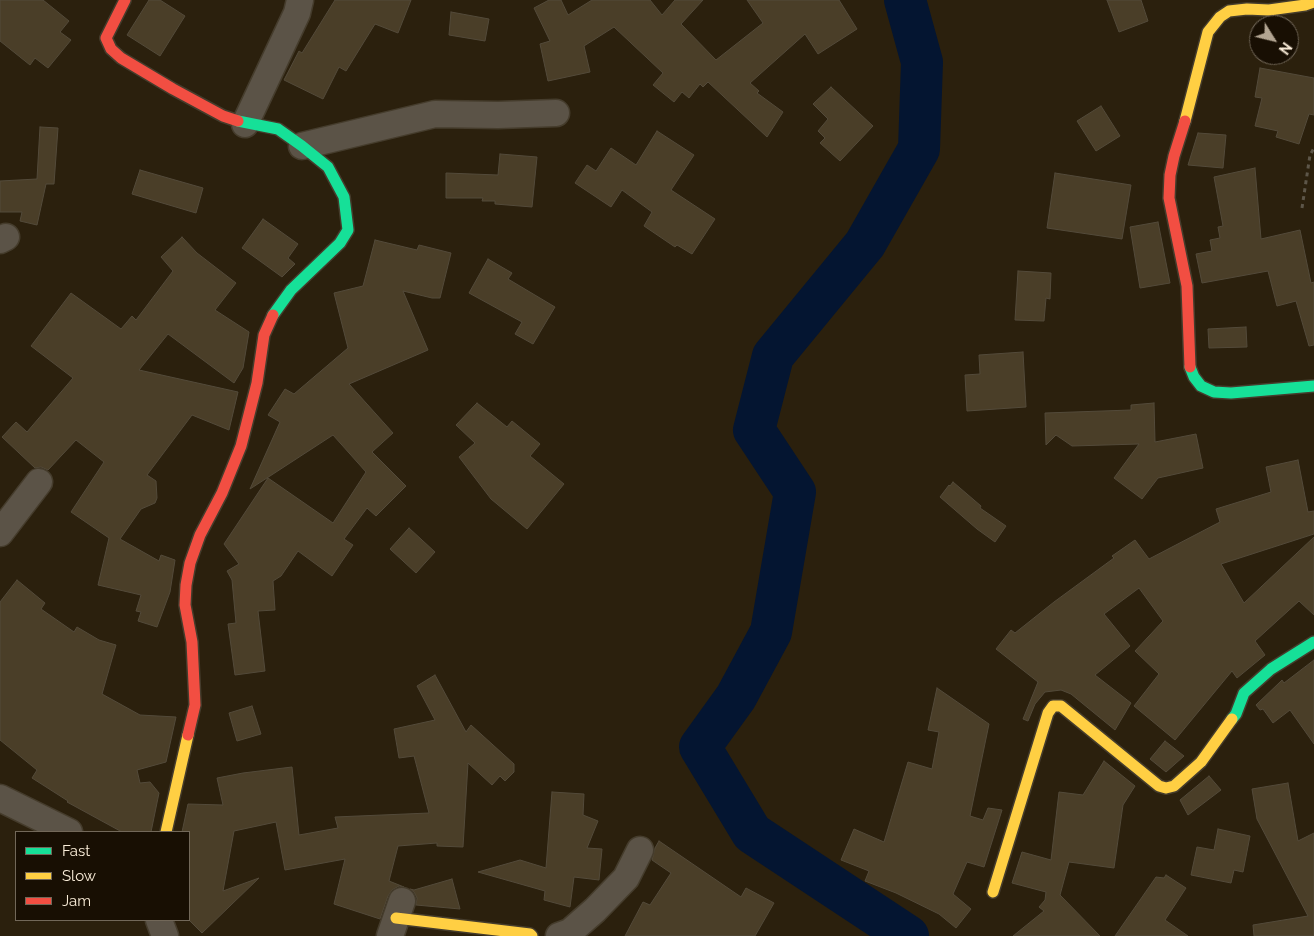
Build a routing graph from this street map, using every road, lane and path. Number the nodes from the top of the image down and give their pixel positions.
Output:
1 (125, 0) edge
2 (300, 0) edge
3 (1314, 2) edge
4 (556, 113) dead end
5 (245, 124) junction
6 (302, 146) junction
7 (1314, 148) edge
8 (1302, 208) dead end
9 (1314, 386) edge
10 (39, 482) dead end
11 (0, 534) edge
12 (1314, 642) edge
13 (0, 798) edge
14 (67, 831) edge
15 (166, 831) edge
16 (640, 850) dead end
17 (993, 892) dead end
18 (396, 918) edge
19 (159, 921) edge
20 (165, 936) edge
21 (532, 936) edge
22 (559, 936) edge

1 - 5 street
2 - 5 street
3 - 9 street
4 - 6 street
5 - 6 street
6 - 15 street
7 - 8 path
10 - 11 street
12 - 17 street
13 - 14 street
16 - 22 street
18 - 21 street
19 - 20 street

